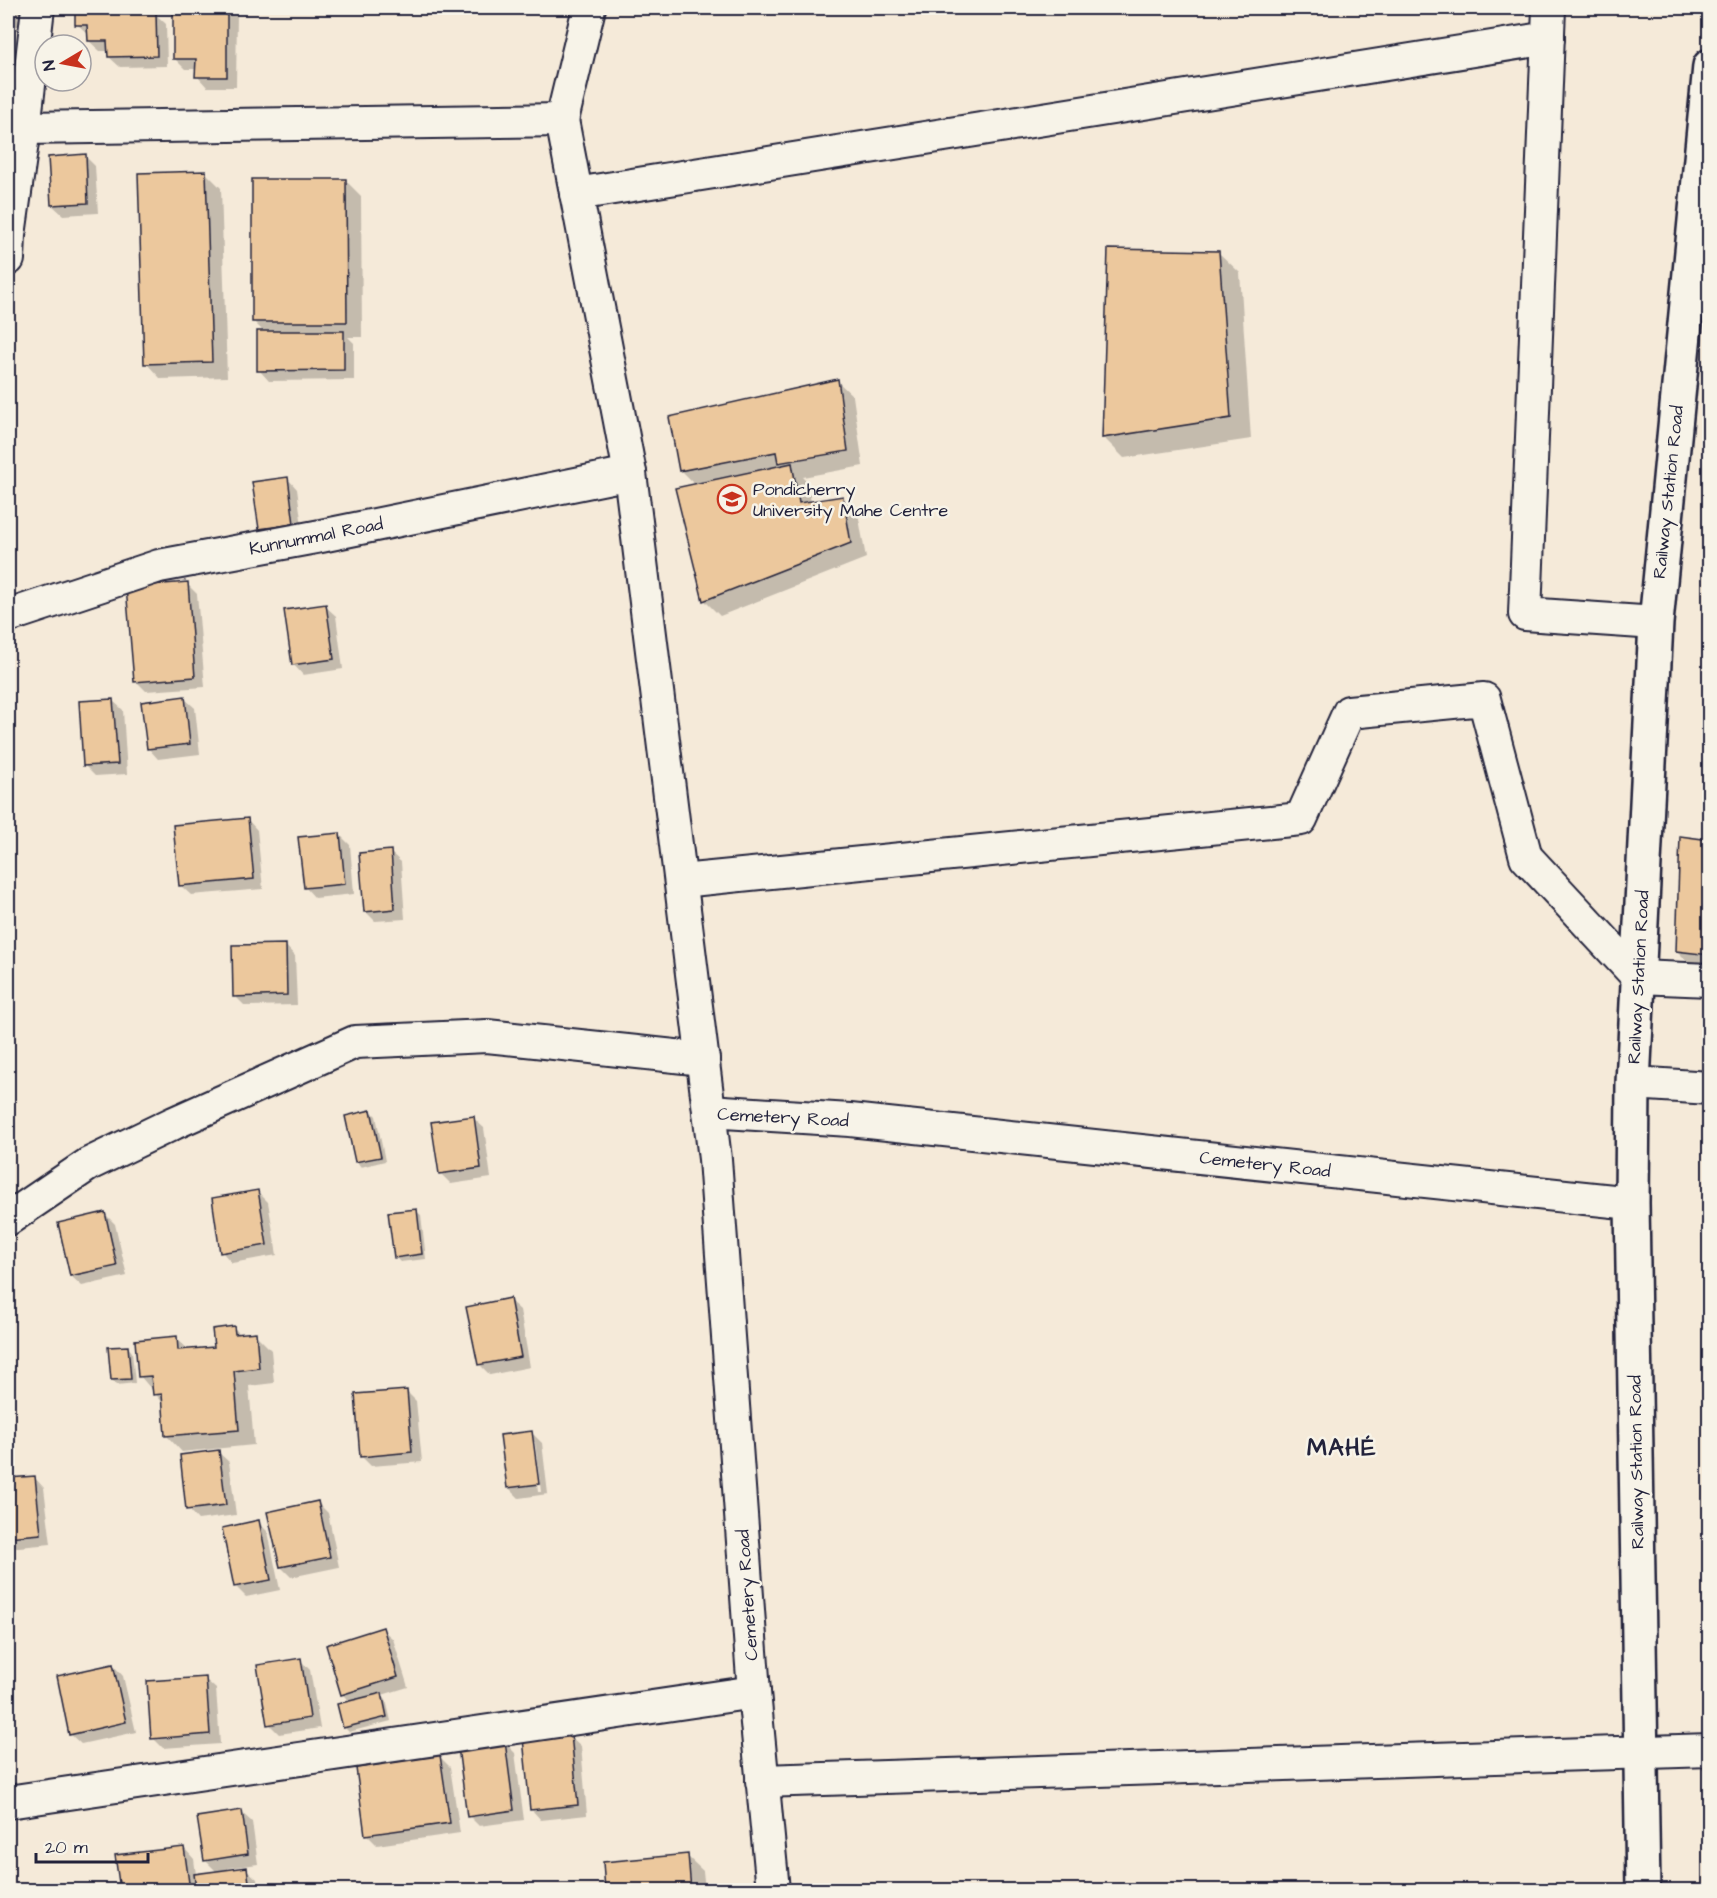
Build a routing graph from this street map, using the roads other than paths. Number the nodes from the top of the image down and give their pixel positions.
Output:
1 (38, 8) edge
2 (589, 8) edge
3 (1550, 8) edge
4 (1548, 38) junction
5 (1710, 66) edge
6 (562, 120) junction
7 (24, 128) junction
8 (576, 194) junction
9 (8, 259) edge
10 (630, 473) junction
11 (8, 616) edge
12 (1656, 623) junction
13 (681, 881) junction
14 (1638, 977) junction
15 (1710, 980) edge
16 (703, 1059) junction
17 (1633, 1083) junction
18 (1710, 1088) edge
19 (709, 1111) junction
20 (1632, 1203) junction
21 (8, 1219) edge
22 (754, 1692) junction
23 (1710, 1750) edge
24 (1640, 1751) junction
25 (762, 1781) junction
26 (8, 1802) edge
27 (772, 1890) edge
28 (1642, 1890) edge

1 - 7 street
2 - 6 street
3 - 4 street
4 - 8 street
4 - 12 street
5 - 12 street, Railway Station Road
6 - 7 street
6 - 8 street
7 - 9 street
8 - 10 street
10 - 11 street, Kunnummal Road
10 - 13 street
12 - 14 street, Railway Station Road
13 - 14 street
13 - 16 street
14 - 15 street
14 - 17 street, Railway Station Road
16 - 19 street
16 - 21 street
17 - 18 street
17 - 20 street, Railway Station Road
19 - 20 street, Cemetery Road
19 - 22 street, Cemetery Road
20 - 24 street, Railway Station Road
22 - 25 street, Cemetery Road
22 - 26 street
23 - 24 street
24 - 25 street
24 - 28 street, Railway Station Road
25 - 27 street, Cemetery Road

